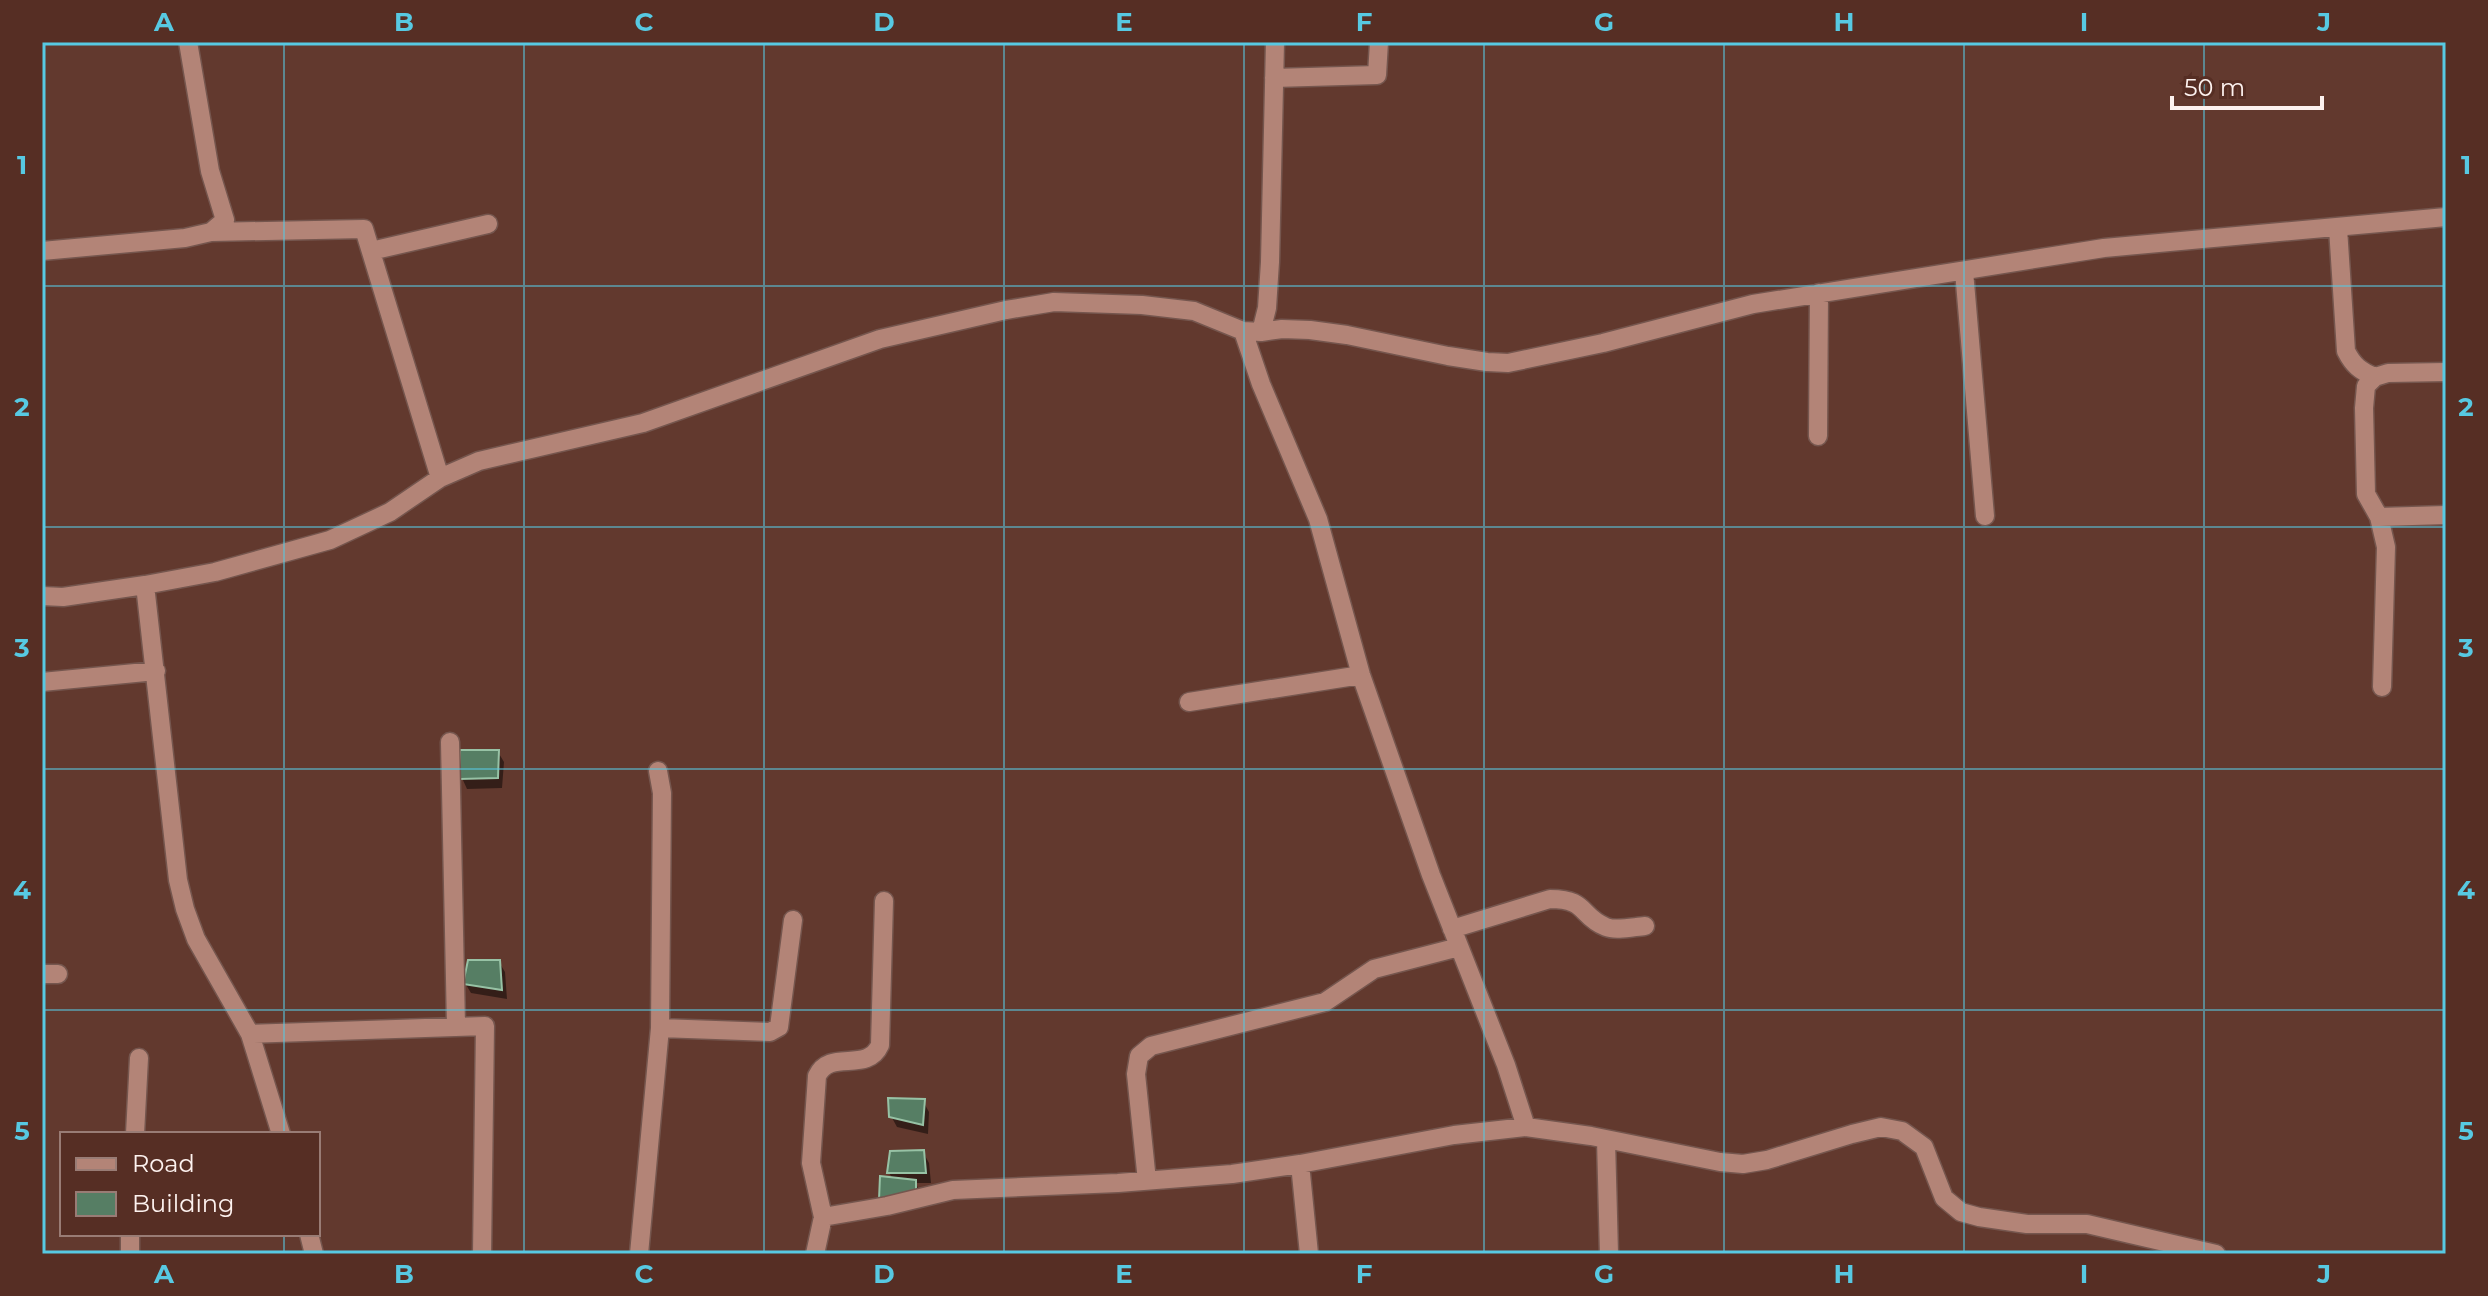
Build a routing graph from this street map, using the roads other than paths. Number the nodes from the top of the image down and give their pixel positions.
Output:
1 (188, 42) edge
2 (1275, 42) edge
3 (1379, 42) edge
4 (1274, 78) junction
5 (2446, 217) edge
6 (488, 224) dead end
7 (2338, 228) junction
8 (211, 232) junction
9 (42, 251) edge
10 (371, 251) junction
11 (1964, 271) junction
12 (1819, 293) junction
13 (1252, 331) junction
14 (2446, 372) edge
15 (2375, 377) junction
16 (1818, 436) dead end
17 (440, 478) junction
18 (2446, 515) edge
19 (1985, 516) dead end
20 (2379, 517) junction
21 (145, 585) junction
22 (42, 596) edge
23 (156, 671) junction
24 (1361, 675) junction
25 (42, 682) edge
26 (2382, 687) dead end
27 (1189, 702) dead end
28 (450, 742) dead end
29 (658, 771) dead end
30 (884, 901) dead end
31 (793, 920) dead end
32 (1645, 926) dead end
33 (1452, 929) junction
34 (1459, 947) junction
35 (456, 1026) junction
36 (660, 1028) junction
37 (250, 1034) junction
38 (139, 1058) dead end
39 (1526, 1127) junction
40 (135, 1132) edge
41 (280, 1132) edge
42 (1606, 1140) junction
43 (1300, 1164) junction
44 (1147, 1181) junction
45 (823, 1217) junction
46 (482, 1254) edge
47 (639, 1254) edge
48 (815, 1254) edge
49 (1309, 1254) edge
50 (1609, 1254) edge
51 (2216, 1254) edge

1 - 8 street
2 - 4 street
3 - 4 street
4 - 13 street
5 - 7 street
6 - 10 street
7 - 11 street
7 - 15 street
8 - 9 street
8 - 10 street
10 - 17 street
11 - 12 street
11 - 19 street
12 - 13 street
12 - 16 street
13 - 17 street
13 - 24 street
14 - 15 street
15 - 20 street
17 - 21 street
18 - 20 street
20 - 26 street
21 - 22 street
21 - 23 street
23 - 25 street
23 - 37 street
24 - 27 street
24 - 33 street
28 - 35 street
29 - 36 street
30 - 45 street
31 - 36 street
32 - 33 street
33 - 34 street
34 - 39 street
34 - 44 street
35 - 37 street
35 - 46 street
36 - 47 street
37 - 41 street
38 - 40 street
39 - 42 street
39 - 43 street
42 - 50 street
42 - 51 street
43 - 44 street
43 - 49 street
44 - 45 street
45 - 48 street

